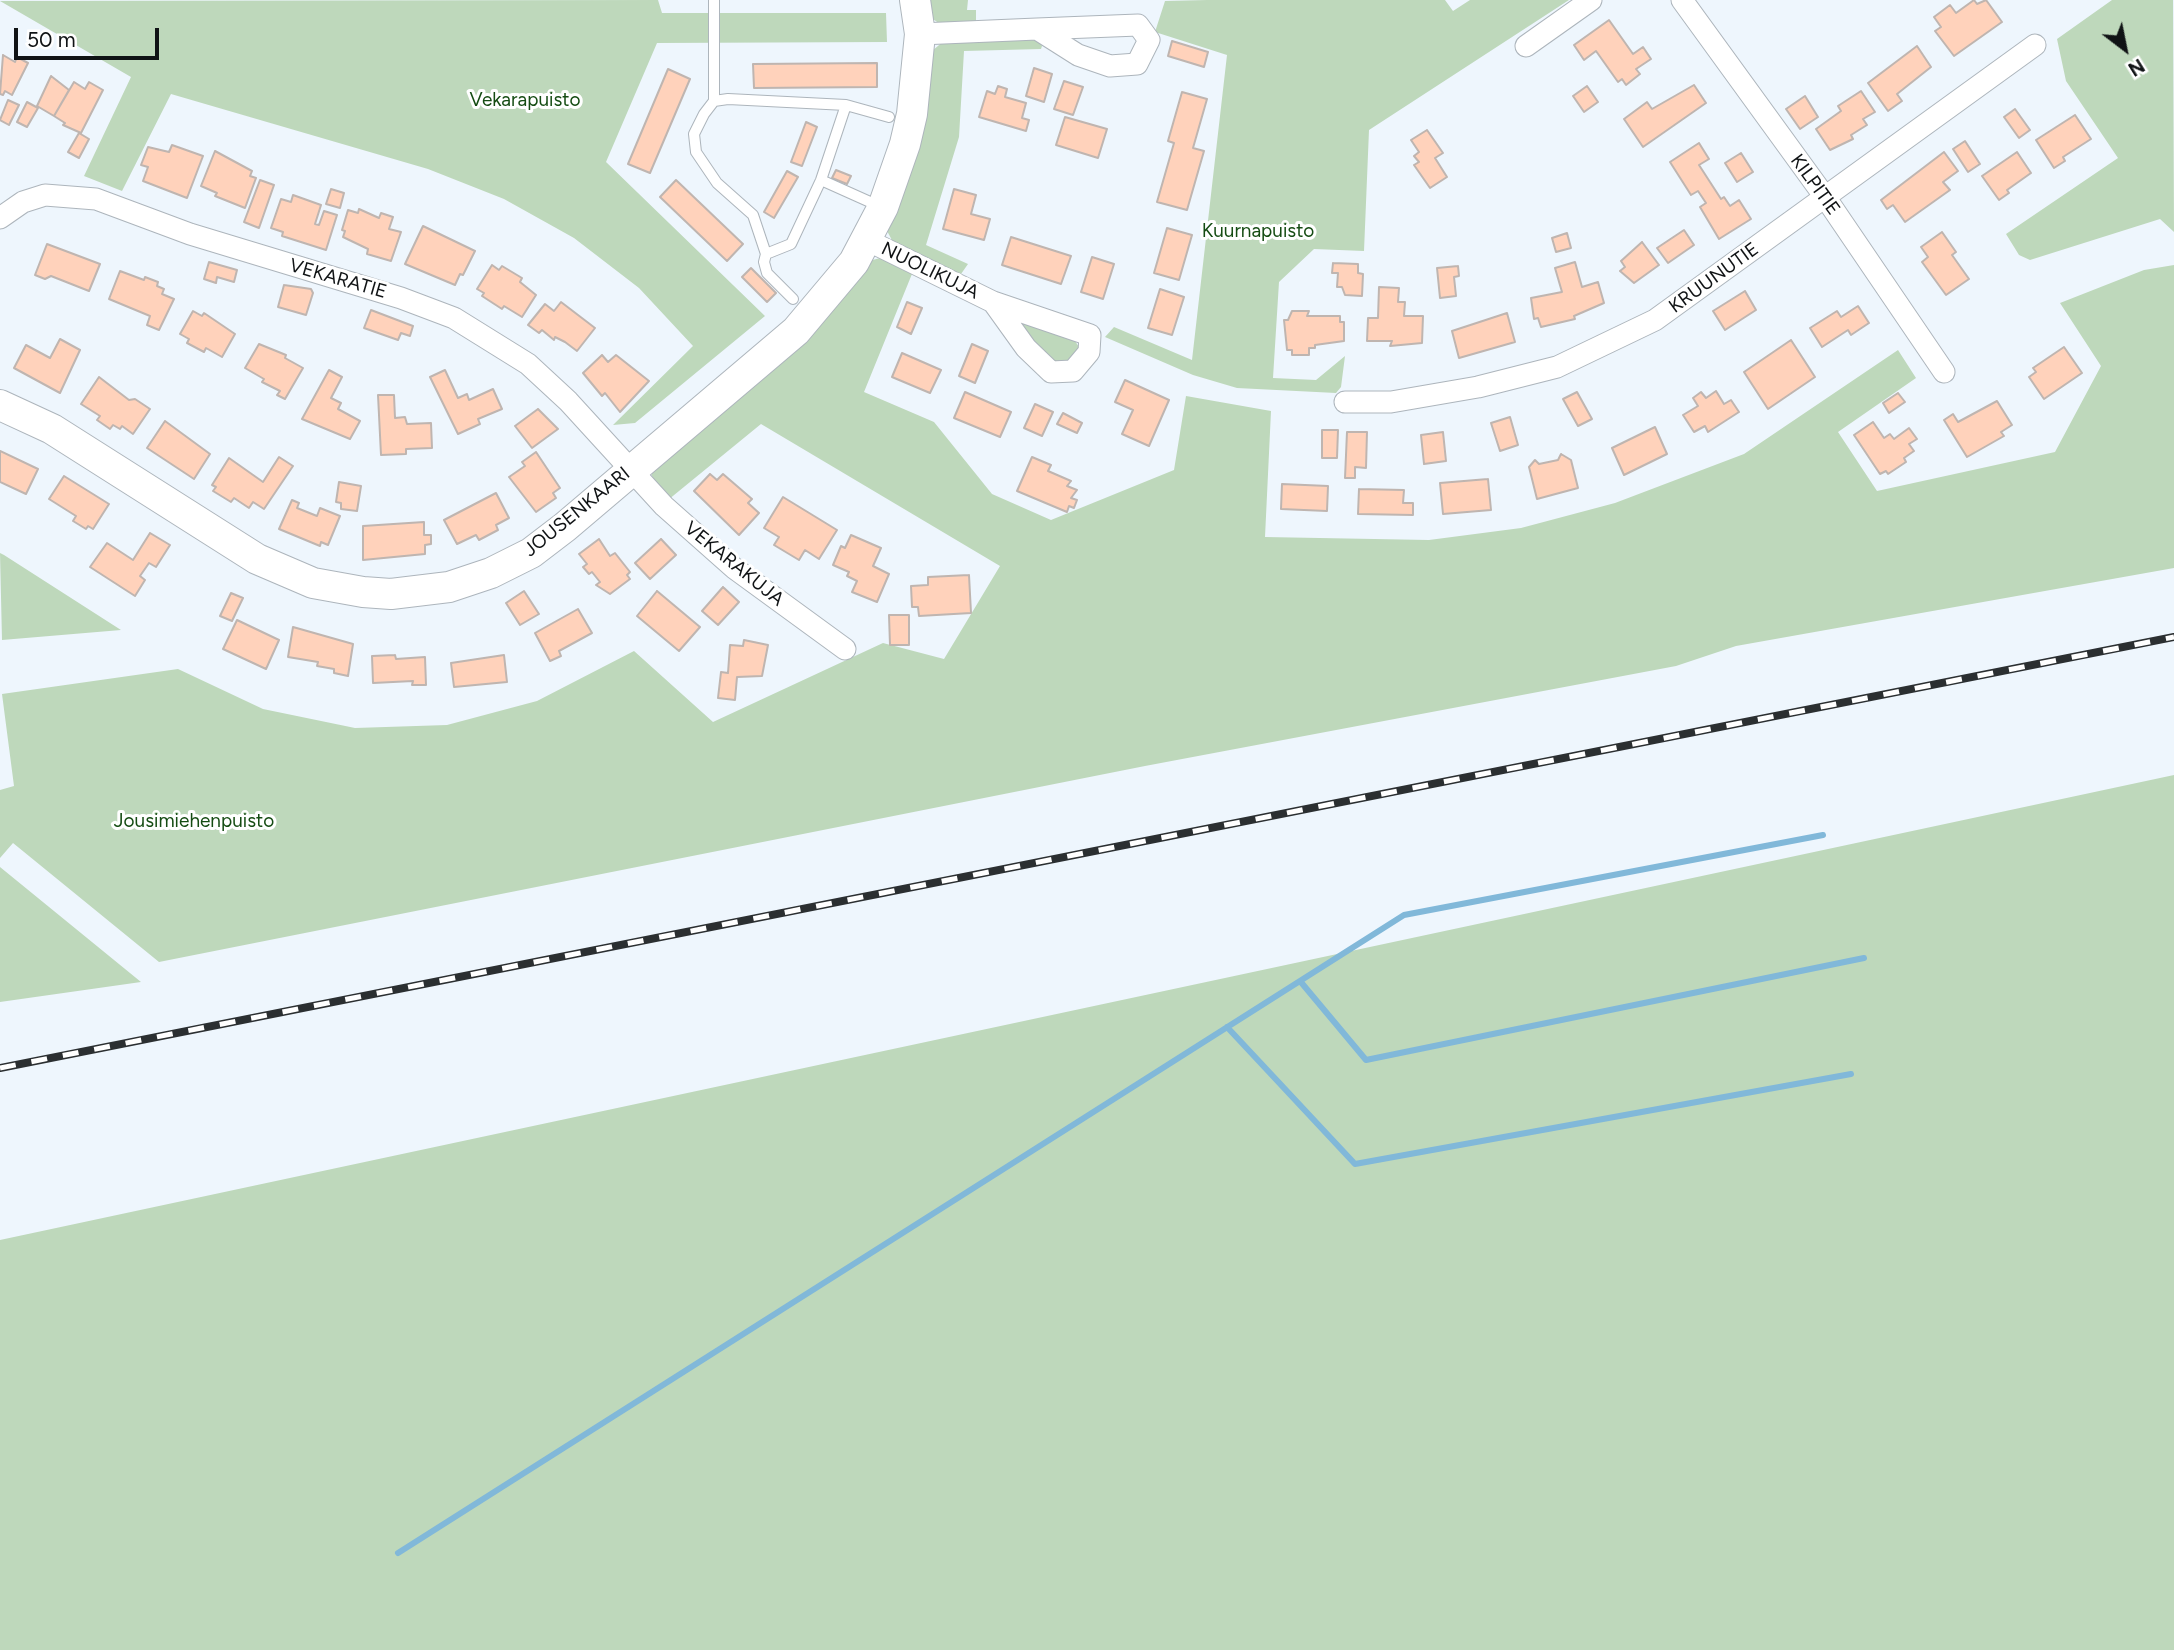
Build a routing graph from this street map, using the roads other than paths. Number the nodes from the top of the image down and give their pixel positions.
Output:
1 (714, 0) edge
2 (915, 0) edge
3 (1591, 0) edge
4 (1682, 0) edge
5 (1037, 29) dead end
6 (920, 34) junction
7 (2035, 45) dead end
8 (1526, 46) dead end
9 (714, 101) junction
10 (846, 105) junction
11 (889, 117) dead end
12 (821, 180) junction
13 (1825, 197) junction
14 (883, 208) junction
15 (0, 218) edge
16 (867, 240) junction
17 (766, 254) junction
18 (793, 299) dead end
19 (993, 302) dead end
20 (1944, 372) dead end
21 (1345, 402) dead end
22 (0, 405) edge
23 (630, 470) junction
24 (845, 649) dead end

1 - 9 lane
2 - 6 street, JOUSENKAARI
3 - 8 street
4 - 13 street, KILPITIE
5 - 6 street
6 - 14 street, JOUSENKAARI
7 - 13 street, KRUUNUTIE
9 - 10 lane
9 - 17 lane
10 - 11 lane
10 - 12 lane
12 - 14 lane
12 - 17 lane
13 - 20 street, KILPITIE
13 - 21 street, KRUUNUTIE
14 - 16 street, JOUSENKAARI
15 - 23 street, VEKARATIE
16 - 19 street, NUOLIKUJA
16 - 23 street, JOUSENKAARI
17 - 18 lane
22 - 23 street, JOUSENKAARI
23 - 24 street, VEKARAKUJA

